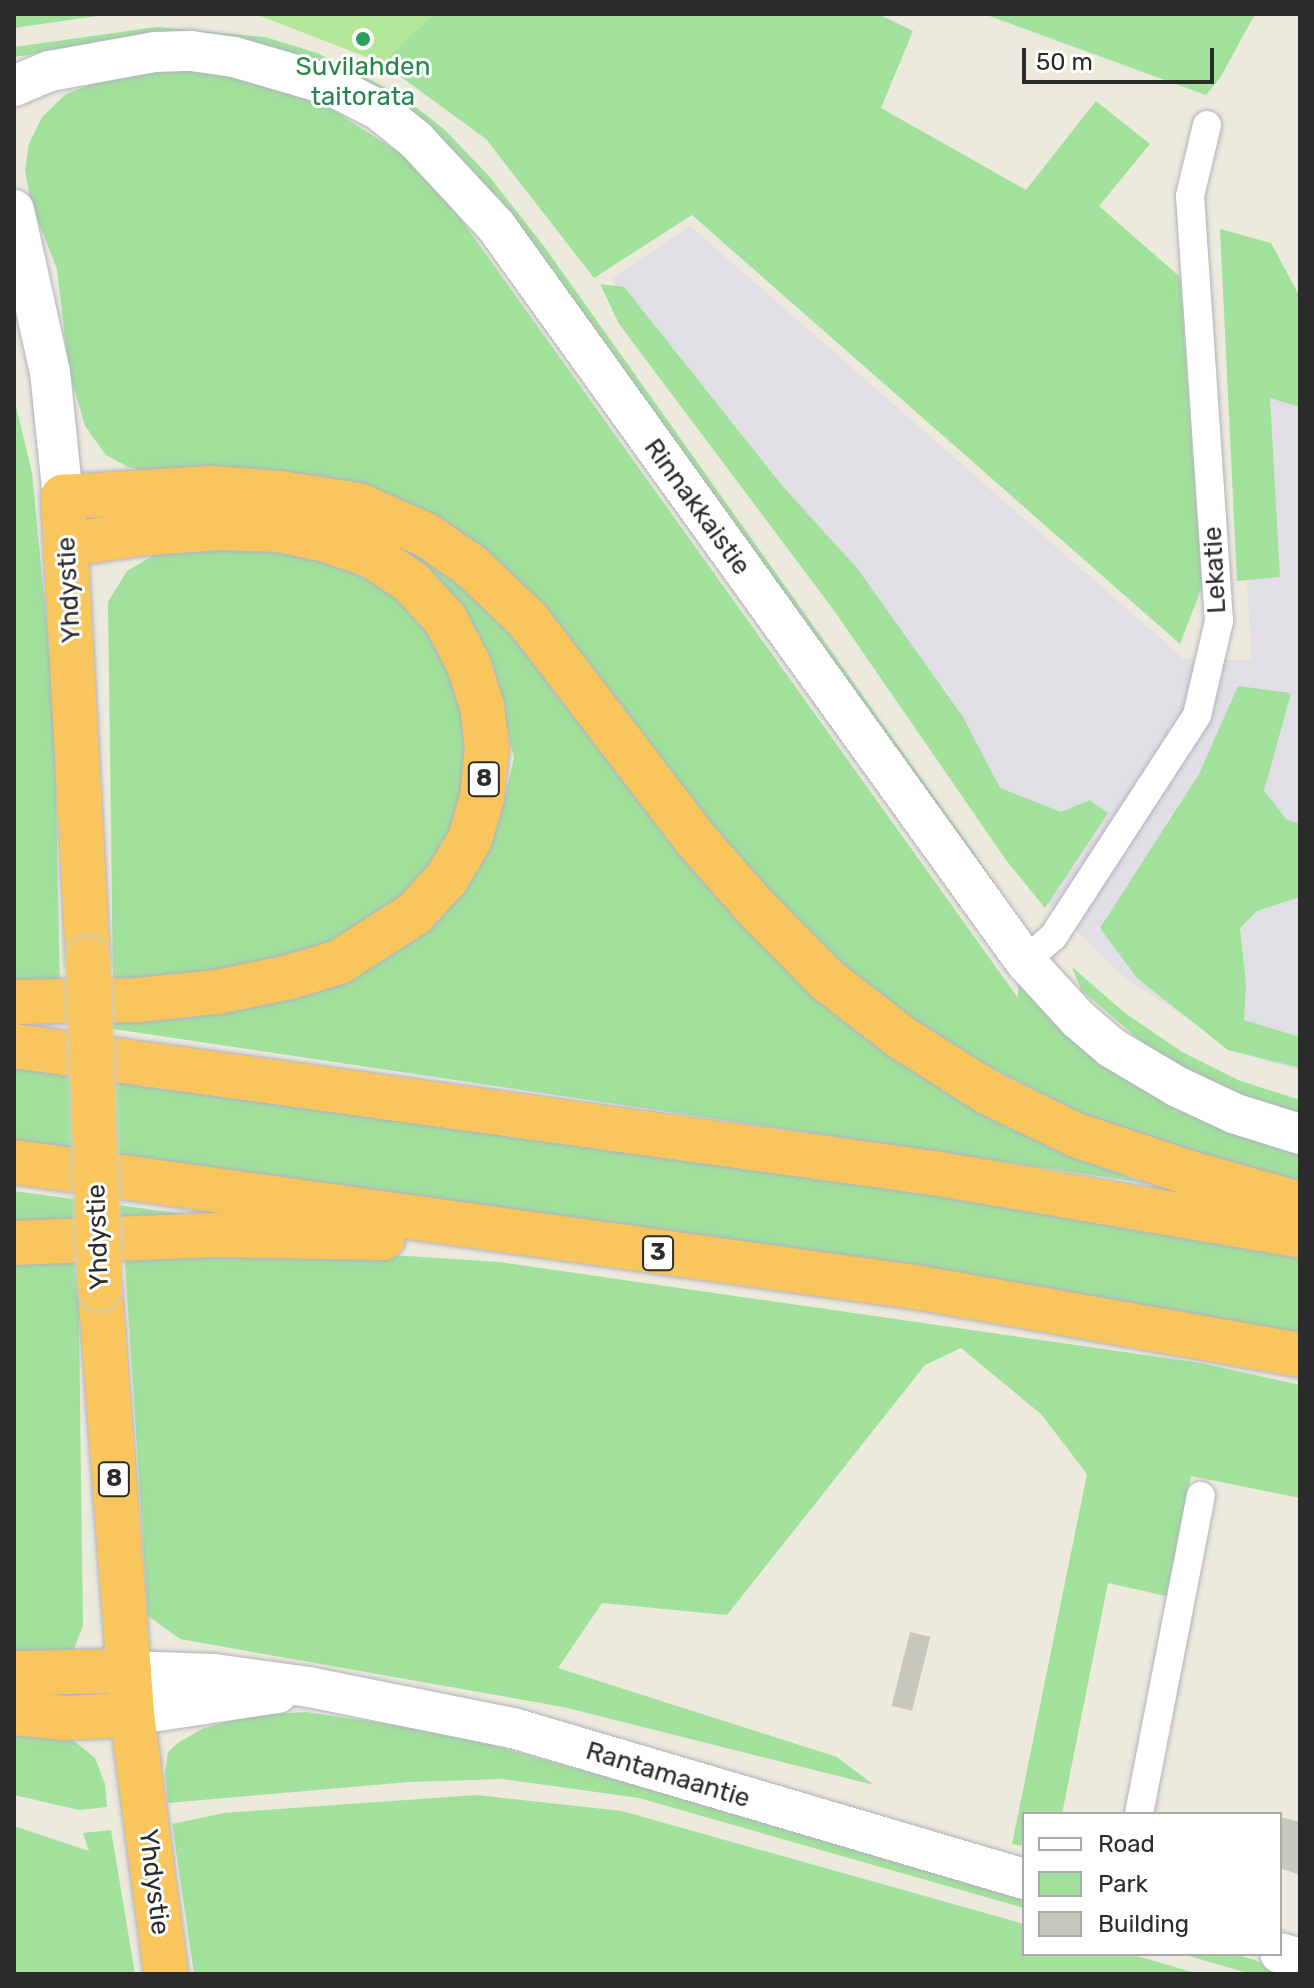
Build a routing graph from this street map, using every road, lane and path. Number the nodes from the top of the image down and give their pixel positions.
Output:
1 (14, 86) edge
2 (1207, 125) dead end
3 (14, 210) edge
4 (14, 317) edge
5 (63, 497) junction
6 (67, 545) junction
7 (1025, 961) junction
8 (14, 1002) edge
9 (14, 1046) edge
10 (1300, 1134) edge
11 (14, 1162) edge
12 (1300, 1204) edge
13 (463, 1226) junction
14 (1300, 1236) edge
15 (14, 1243) edge
16 (1300, 1355) edge
17 (1201, 1496) dead end
18 (129, 1671) junction
19 (14, 1673) edge
20 (309, 1687) junction
21 (14, 1713) edge
22 (132, 1715) junction
23 (1139, 1812) edge
24 (1022, 1878) edge
25 (166, 1974) edge

1 - 7 street, Rinnakkaistie
2 - 7 street, Lekatie
3 - 5 street
4 - 5 street
5 - 6 highway, Yhdystie
5 - 12 highway
6 - 8 highway, 8
6 - 18 highway, Yhdystie / 8, bridge
7 - 10 street, Rinnakkaistie
9 - 14 highway
11 - 13 highway, 3
13 - 15 highway
13 - 16 highway, 3
17 - 23 street
18 - 19 highway
18 - 20 street, Rantamaantie
18 - 22 highway, Yhdystie / 8
20 - 22 street, Rantamaantie
20 - 24 street, Rantamaantie
21 - 22 highway
22 - 25 highway, Yhdystie / 8

